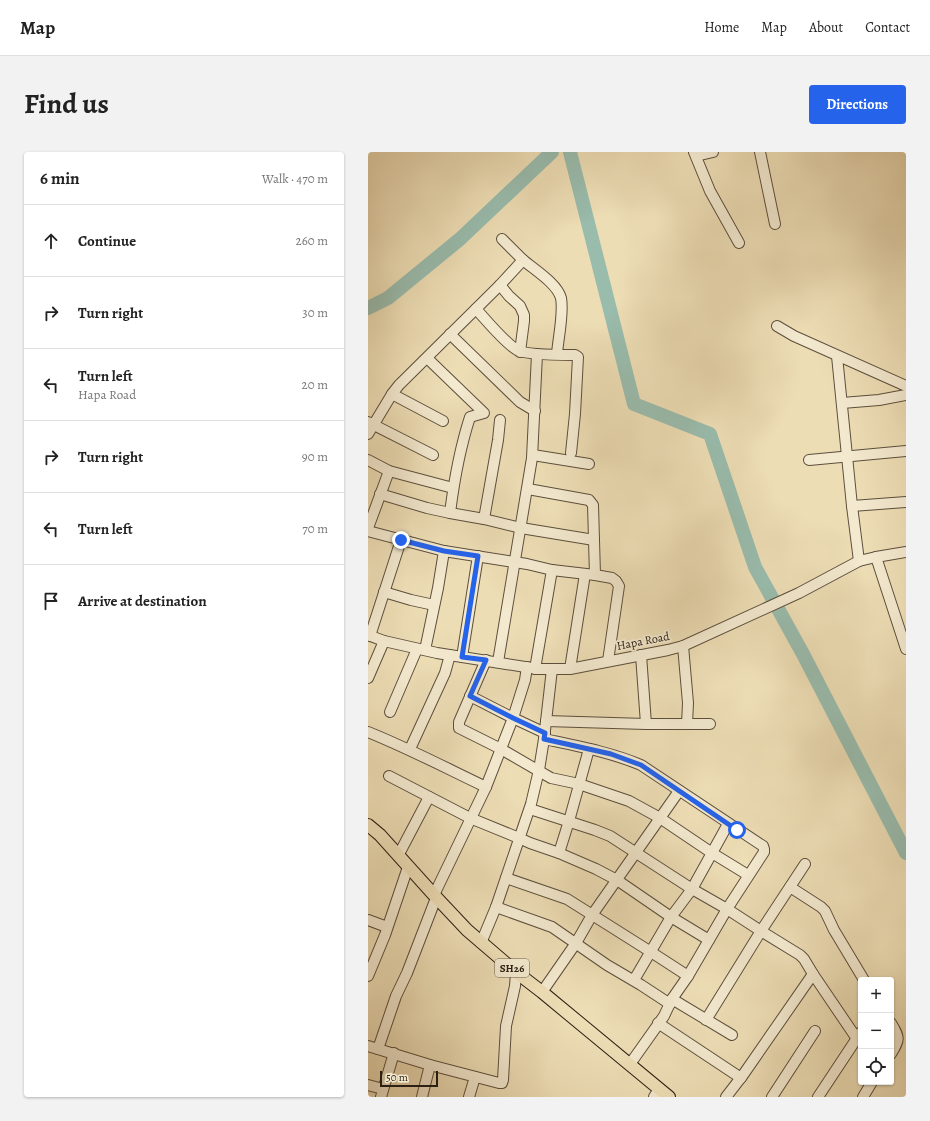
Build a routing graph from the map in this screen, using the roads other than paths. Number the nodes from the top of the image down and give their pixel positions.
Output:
1 (713, 152) edge
2 (760, 152) edge
3 (695, 154) edge
4 (774, 224) dead end
5 (502, 239) dead end
6 (739, 243) dead end
7 (523, 260) junction
8 (500, 285) junction
9 (476, 309) junction
10 (777, 326) dead end
11 (450, 334) junction
12 (520, 352) junction
13 (537, 354) junction
14 (556, 354) junction
15 (837, 356) junction
16 (427, 358) junction
17 (906, 386) edge
18 (392, 394) junction
19 (906, 395) edge
20 (842, 403) junction
21 (535, 411) junction
22 (443, 420) dead end
23 (500, 420) dead end
24 (371, 424) edge
25 (368, 434) edge
26 (906, 451) edge
27 (571, 453) dead end
28 (433, 455) dead end
29 (533, 455) junction
30 (847, 456) junction
31 (368, 460) edge
32 (809, 460) dead end
33 (589, 464) dead end
34 (389, 471) junction
35 (453, 488) junction
36 (528, 489) junction
37 (380, 494) junction
38 (906, 502) edge
39 (852, 506) junction
40 (450, 513) junction
41 (484, 519) junction
42 (521, 528) junction
43 (368, 530) edge
44 (401, 540) junction
45 (594, 540) junction
46 (444, 551) junction
47 (906, 552) edge
48 (478, 556) junction
49 (876, 556) junction
50 (859, 561) junction
51 (514, 562) junction
52 (552, 570) junction
53 (590, 574) junction
54 (384, 592) junction
55 (434, 605) junction
56 (369, 636) edge
57 (384, 641) junction
58 (683, 646) junction
59 (906, 649) edge
60 (421, 650) junction
61 (450, 655) junction
62 (641, 655) junction
63 (462, 657) junction
64 (486, 660) junction
65 (608, 661) junction
66 (498, 662) junction
67 (531, 668) junction
68 (552, 669) junction
69 (570, 669) junction
70 (368, 678) edge
71 (470, 696) junction
72 (390, 712) dead end
73 (513, 718) junction
74 (546, 721) junction
75 (646, 724) junction
76 (687, 724) junction
77 (710, 724) dead end
78 (368, 732) edge
79 (544, 736) junction
80 (410, 749) junction
81 (501, 749) junction
82 (590, 749) junction
83 (539, 770) junction
84 (389, 776) dead end
85 (579, 784) junction
86 (486, 787) junction
87 (679, 790) junction
88 (429, 797) junction
89 (530, 809) junction
90 (471, 818) junction
91 (660, 818) junction
92 (569, 821) junction
93 (728, 824) junction
94 (368, 825) edge
95 (520, 838) junction
96 (559, 853) junction
97 (636, 853) junction
98 (712, 853) junction
99 (398, 856) junction
100 (805, 864) dead end
101 (408, 867) junction
102 (748, 875) junction
103 (506, 878) junction
104 (617, 880) junction
105 (790, 887) junction
106 (692, 889) junction
107 (435, 897) junction
108 (496, 907) junction
109 (727, 909) junction
110 (592, 915) junction
111 (671, 917) junction
112 (368, 920) edge
113 (387, 927) junction
114 (761, 931) junction
115 (709, 940) junction
116 (481, 943) junction
117 (576, 943) junction
118 (652, 952) junction
119 (371, 959) edge
120 (516, 972) junction
121 (813, 974) junction
122 (368, 976) edge
123 (688, 976) junction
124 (862, 977) edge
125 (634, 980) junction
126 (542, 992) junction
127 (671, 1002) junction
128 (706, 1020) junction
129 (658, 1023) junction
130 (894, 1028) edge
131 (815, 1031) dead end
132 (732, 1035) dead end
133 (858, 1035) edge
134 (858, 1037) edge
135 (368, 1046) edge
136 (378, 1049) junction
137 (894, 1049) edge
138 (394, 1053) junction
139 (630, 1064) junction
140 (430, 1065) junction
141 (476, 1077) junction
142 (741, 1078) junction
143 (368, 1085) edge
144 (870, 1085) edge
145 (382, 1093) edge
146 (661, 1094) edge
147 (422, 1097) edge
148 (469, 1097) edge
149 (726, 1097) edge
150 (772, 1097) edge
151 (818, 1097) edge
152 (863, 1097) edge

1 - 3 street
2 - 4 street
3 - 6 street
5 - 7 street
7 - 8 street
7 - 14 street
8 - 9 street
8 - 12 street
9 - 11 street
9 - 12 street
10 - 15 street
11 - 16 street
11 - 21 street
12 - 13 street
13 - 14 street
13 - 21 street
14 - 27 street
15 - 17 street
15 - 20 street
16 - 18 street
16 - 35 street
18 - 22 street
18 - 24 street
19 - 20 street
20 - 30 street
21 - 29 street
23 - 41 street
24 - 25 street
24 - 28 street
26 - 30 street
29 - 33 street
29 - 36 street
30 - 32 street
30 - 39 street
31 - 34 street
34 - 35 street
34 - 37 street
35 - 40 street
36 - 42 street
36 - 45 street
37 - 40 street
37 - 43 street
38 - 39 street
39 - 50 street
40 - 41 street
41 - 42 street
42 - 45 street
42 - 51 street
43 - 44 street
44 - 46 street
44 - 54 street
45 - 53 street
46 - 48 street
46 - 55 street
47 - 49 street, Hapa Road
48 - 51 street
48 - 63 street
49 - 50 street, Hapa Road
49 - 59 street
50 - 58 street, Hapa Road
51 - 52 street
51 - 66 street
52 - 53 street
52 - 67 street
53 - 65 street
53 - 69 street
54 - 55 street
54 - 56 street
55 - 60 street
56 - 57 street, Hapa Road
57 - 60 street, Hapa Road
57 - 70 street
58 - 62 street, Hapa Road
58 - 76 street
60 - 61 street, Hapa Road
60 - 72 street
61 - 63 street, Hapa Road
61 - 80 street
62 - 65 street, Hapa Road
62 - 75 street
63 - 64 street, Hapa Road
64 - 66 street, Hapa Road
64 - 71 street
65 - 69 street, Hapa Road
66 - 67 street, Hapa Road
67 - 68 street, Hapa Road
67 - 73 street
68 - 69 street, Hapa Road
68 - 74 street
71 - 73 street
71 - 81 street
73 - 79 street
73 - 81 street
74 - 75 street
74 - 79 street
75 - 76 street
76 - 77 street
78 - 80 street
79 - 82 street
79 - 83 street
80 - 86 street
81 - 83 street
81 - 86 street
82 - 85 street
82 - 87 street
83 - 85 street
83 - 89 street
84 - 88 street
85 - 91 street
85 - 92 street
86 - 90 street
87 - 91 street
87 - 93 street
88 - 90 street
88 - 99 street
89 - 92 street
89 - 95 street
90 - 95 street
90 - 107 street
91 - 97 street
91 - 98 street
92 - 96 street
92 - 97 street
93 - 98 street
93 - 102 street
94 - 99 main road, SH26
95 - 96 street
95 - 103 street
96 - 104 street
97 - 104 street
97 - 106 street
98 - 102 street
98 - 106 street
99 - 101 main road, SH26
100 - 105 street
101 - 107 main road, SH26
101 - 113 street
102 - 109 street
103 - 108 street
103 - 110 street
104 - 110 street
104 - 111 street
105 - 114 street
105 - 124 street
106 - 109 street
106 - 111 street
107 - 116 main road, SH26
107 - 136 street
108 - 116 street
108 - 117 street
109 - 114 street
109 - 115 street
110 - 117 street
110 - 118 street
111 - 115 street
111 - 118 street
112 - 113 street
113 - 119 street
114 - 121 street
114 - 128 street
115 - 123 street
116 - 120 main road, SH26
117 - 125 street
117 - 126 street
118 - 123 street
118 - 125 street
119 - 122 street
120 - 126 main road, SH26
120 - 141 street
121 - 133 street
121 - 142 street
123 - 127 street
125 - 127 street
126 - 139 main road, SH26
127 - 128 street
127 - 129 street
128 - 132 street
129 - 139 street
129 - 142 street
130 - 137 street
131 - 150 street
134 - 151 street
135 - 136 street
136 - 138 street
138 - 140 street
138 - 145 street
139 - 146 main road, SH26
140 - 141 street
140 - 147 street
141 - 148 street
142 - 149 street
143 - 145 street
144 - 152 street

